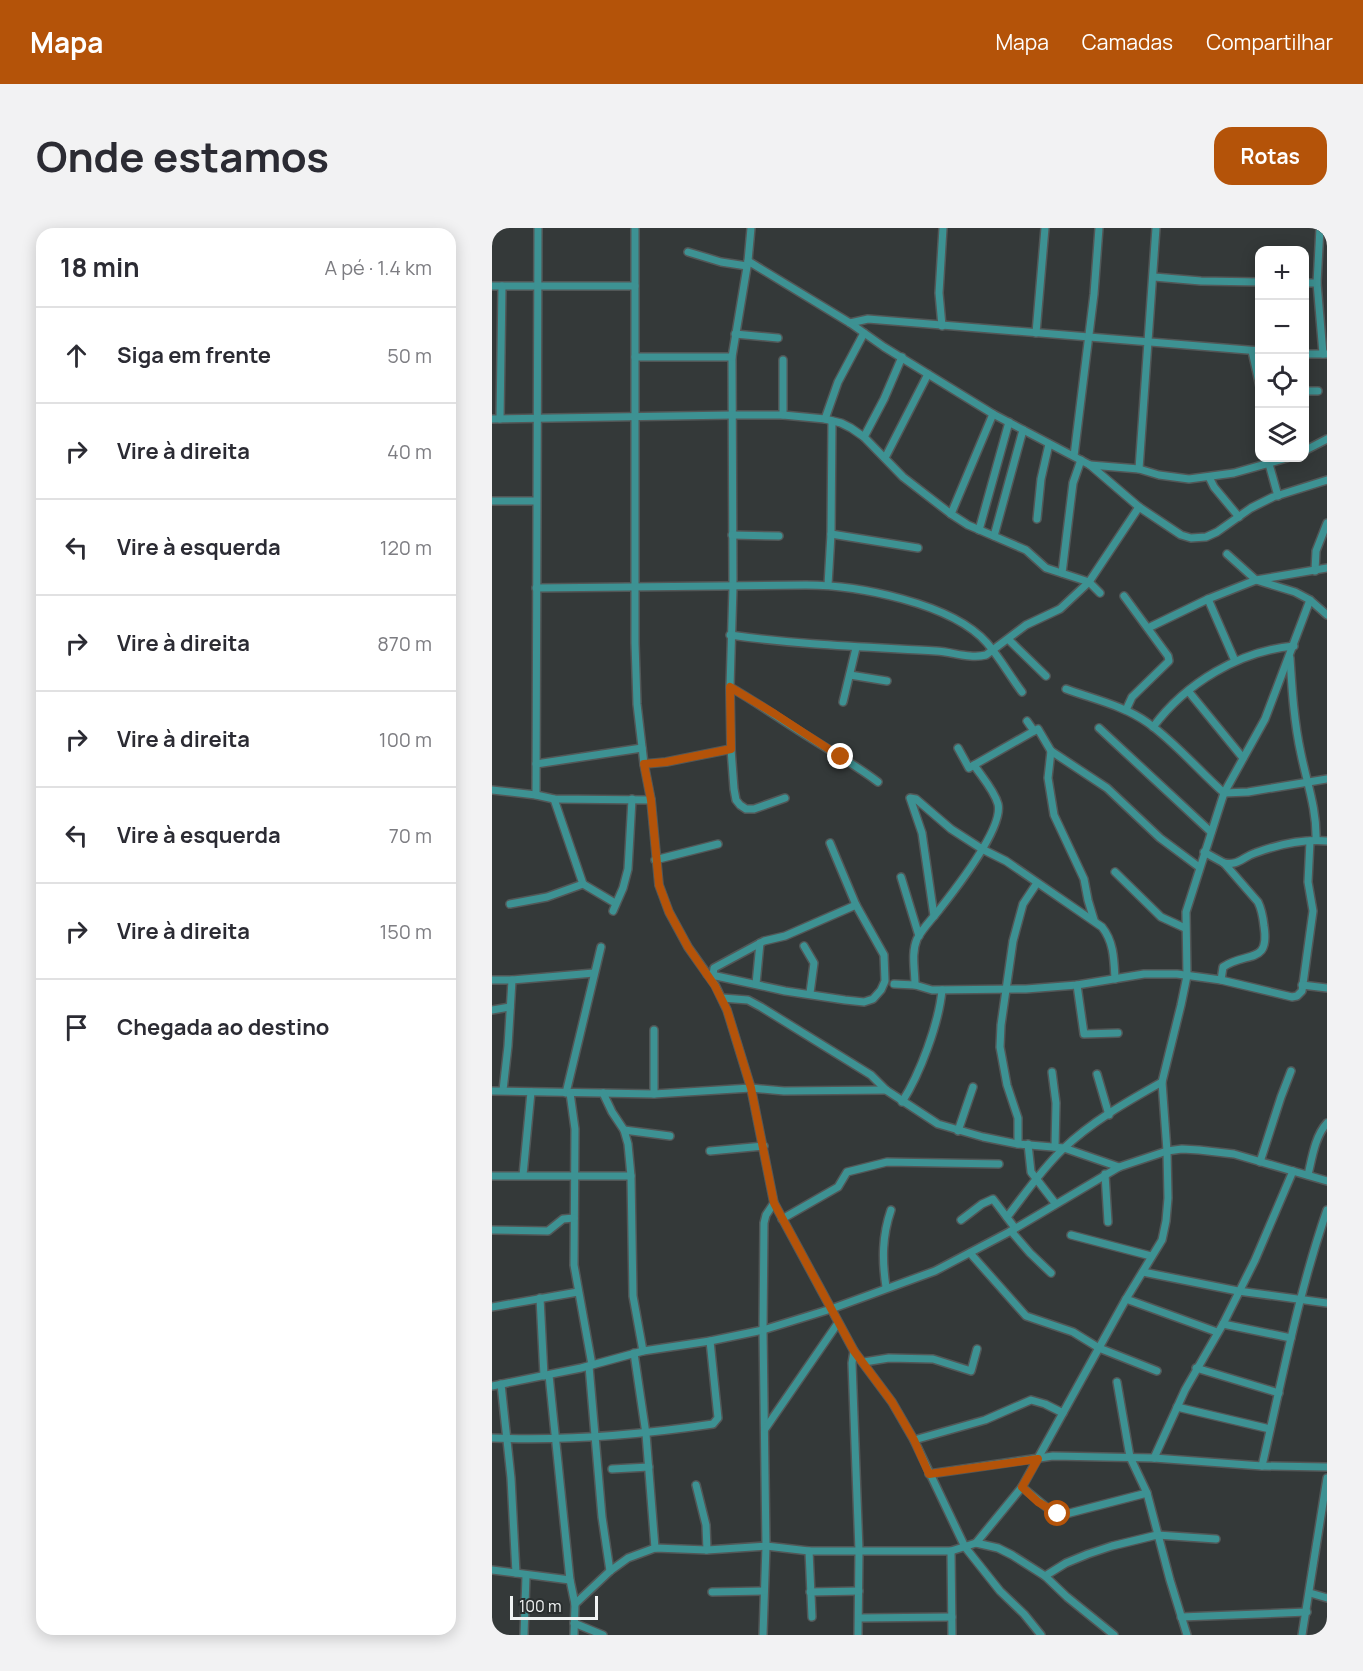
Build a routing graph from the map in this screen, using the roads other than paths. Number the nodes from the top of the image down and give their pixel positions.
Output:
1 (538, 228) edge
2 (636, 228) edge
3 (751, 228) edge
4 (944, 228) edge
5 (1045, 228) edge
6 (1100, 228) edge
7 (1156, 228) edge
8 (1320, 228) edge
9 (688, 252) dead end
10 (748, 263) junction
11 (1154, 277) junction
12 (1255, 282) edge
13 (1309, 283) edge
14 (1317, 283) junction
15 (538, 285) junction
16 (492, 286) edge
17 (502, 286) junction
18 (635, 286) junction
19 (850, 322) junction
20 (942, 326) junction
21 (864, 333) junction
22 (1035, 333) junction
23 (735, 334) junction
24 (778, 338) dead end
25 (1087, 338) junction
26 (1148, 341) junction
27 (492, 349) edge
28 (501, 349) junction
29 (1255, 351) edge
30 (1309, 354) edge
31 (1325, 354) edge
32 (635, 357) junction
33 (732, 357) junction
34 (902, 357) junction
35 (783, 360) dead end
36 (928, 374) junction
37 (1309, 391) edge
38 (1318, 391) dead end
39 (993, 414) junction
40 (732, 415) junction
41 (783, 415) junction
42 (635, 416) junction
43 (496, 419) edge
44 (537, 419) junction
45 (829, 420) junction
46 (1010, 423) junction
47 (1023, 430) junction
48 (864, 437) junction
49 (1327, 439) edge
50 (1049, 444) junction
51 (1309, 449) edge
52 (885, 458) junction
53 (1078, 458) junction
54 (1268, 462) edge
55 (1272, 462) edge
56 (1090, 465) junction
57 (1139, 469) junction
58 (1209, 477) junction
59 (1327, 480) edge
60 (1278, 496) junction
61 (492, 501) edge
62 (536, 501) junction
63 (1139, 507) junction
64 (951, 514) junction
65 (1239, 517) junction
66 (1037, 519) dead end
67 (1327, 524) edge
68 (979, 530) junction
69 (831, 534) junction
70 (732, 535) junction
71 (778, 536) dead end
72 (994, 536) junction
73 (918, 548) dead end
74 (1227, 554) dead end
75 (1327, 568) edge
76 (1315, 571) junction
77 (1062, 573) junction
78 (1256, 580) junction
79 (1089, 582) junction
80 (828, 585) junction
81 (634, 587) junction
82 (733, 587) junction
83 (536, 588) junction
84 (1101, 593) dead end
85 (1124, 596) dead end
86 (1208, 599) junction
87 (1310, 600) junction
88 (1327, 615) edge
89 (1148, 628) junction
90 (730, 634) junction
91 (1009, 640) junction
92 (1294, 646) junction
93 (856, 648) junction
94 (993, 651) junction
95 (1290, 655) junction
96 (1235, 661) junction
97 (850, 675) junction
98 (1046, 676) dead end
99 (887, 681) dead end
100 (730, 687) junction
101 (1066, 689) dead end
102 (1022, 692) dead end
103 (1189, 692) junction
104 (843, 702) dead end
105 (1126, 710) junction
106 (1027, 721) dead end
107 (1153, 727) junction
108 (1099, 728) dead end
109 (1034, 731) junction
110 (642, 748) junction
111 (958, 748) dead end
112 (731, 749) junction
113 (1050, 751) junction
114 (1243, 758) junction
115 (536, 764) junction
116 (644, 764) junction
117 (974, 765) junction
118 (1327, 779) edge
119 (1308, 781) junction
120 (878, 782) dead end
121 (492, 790) edge
122 (1224, 793) junction
123 (536, 795) junction
124 (785, 798) dead end
125 (554, 799) junction
126 (632, 799) junction
127 (651, 800) junction
128 (1210, 832) junction
129 (1313, 841) junction
130 (1327, 841) edge
131 (830, 843) dead end
132 (718, 844) dead end
133 (982, 849) junction
134 (1204, 852) junction
135 (655, 860) junction
136 (1224, 863) junction
137 (1199, 867) junction
138 (1115, 872) dead end
139 (901, 877) dead end
140 (1037, 883) junction
141 (583, 884) junction
142 (510, 904) dead end
143 (856, 905) junction
144 (934, 916) junction
145 (1094, 920) junction
146 (1185, 928) junction
147 (919, 936) junction
148 (760, 943) junction
149 (804, 946) dead end
150 (602, 947) dead end
151 (594, 973) junction
152 (710, 975) junction
153 (1187, 976) junction
154 (1115, 979) junction
155 (492, 980) edge
156 (512, 980) junction
157 (1221, 980) junction
158 (756, 984) junction
159 (894, 984) dead end
160 (915, 985) junction
161 (1077, 985) junction
162 (1302, 985) junction
163 (1327, 988) edge
164 (1005, 989) junction
165 (942, 990) junction
166 (810, 993) junction
167 (722, 998) junction
168 (510, 1007) junction
169 (492, 1010) edge
170 (654, 1030) dead end
171 (1118, 1033) dead end
172 (1292, 1071) dead end
173 (1052, 1072) dead end
174 (1097, 1074) dead end
175 (1162, 1082) junction
176 (973, 1087) dead end
177 (751, 1088) junction
178 (502, 1090) junction
179 (886, 1090) junction
180 (492, 1091) edge
181 (531, 1092) junction
182 (568, 1093) junction
183 (603, 1093) junction
184 (654, 1095) junction
185 (902, 1102) junction
186 (1109, 1115) junction
187 (1327, 1124) edge
188 (624, 1130) junction
189 (958, 1131) junction
190 (670, 1136) dead end
191 (1018, 1144) junction
192 (1028, 1144) junction
193 (764, 1146) junction
194 (1055, 1147) junction
195 (1064, 1148) junction
196 (710, 1151) dead end
197 (1167, 1151) junction
198 (1260, 1162) junction
199 (999, 1164) dead end
200 (1119, 1167) junction
201 (1293, 1171) junction
202 (1105, 1174) junction
203 (1308, 1174) junction
204 (523, 1175) junction
205 (492, 1176) edge
206 (631, 1176) junction
207 (574, 1177) junction
208 (1035, 1179) junction
209 (1327, 1181) edge
210 (774, 1203) junction
211 (1055, 1203) junction
212 (891, 1210) dead end
213 (1327, 1210) edge
214 (1007, 1217) junction
215 (574, 1218) junction
216 (782, 1219) junction
217 (961, 1220) dead end
218 (1108, 1222) dead end
219 (1013, 1229) junction
220 (492, 1230) edge
221 (1071, 1235) dead end
222 (970, 1253) junction
223 (1151, 1256) junction
224 (1143, 1272) junction
225 (1051, 1273) dead end
226 (885, 1287) junction
227 (1238, 1291) junction
228 (578, 1292) junction
229 (540, 1298) junction
230 (1126, 1299) junction
231 (1300, 1299) junction
232 (1327, 1303) edge
233 (492, 1307) edge
234 (831, 1309) junction
235 (838, 1323) junction
236 (1222, 1324) junction
237 (763, 1330) junction
238 (1217, 1332) junction
239 (1291, 1338) junction
240 (710, 1341) junction
241 (1099, 1348) junction
242 (976, 1349) dead end
243 (644, 1351) junction
244 (854, 1351) junction
245 (634, 1353) junction
246 (864, 1362) junction
247 (590, 1366) junction
248 (1196, 1368) junction
249 (1157, 1371) dead end
250 (547, 1375) junction
251 (1117, 1382) dead end
252 (501, 1384) junction
253 (492, 1386) edge
254 (1279, 1393) junction
255 (1177, 1407) junction
256 (1063, 1413) junction
257 (1270, 1429) junction
258 (765, 1430) junction
259 (646, 1434) junction
260 (492, 1438) edge
261 (596, 1438) junction
262 (506, 1439) junction
263 (555, 1439) junction
264 (914, 1440) junction
265 (1130, 1457) junction
266 (1154, 1458) junction
267 (1038, 1459) junction
268 (1262, 1466) junction
269 (649, 1467) junction
270 (1327, 1467) edge
271 (612, 1469) dead end
272 (929, 1474) junction
273 (1327, 1478) edge
274 (696, 1485) dead end
275 (1022, 1487) junction
276 (1147, 1493) junction
277 (1157, 1535) junction
278 (1216, 1539) dead end
279 (976, 1543) junction
280 (766, 1546) junction
281 (965, 1547) junction
282 (655, 1548) junction
283 (707, 1550) junction
284 (809, 1551) junction
285 (859, 1551) junction
286 (951, 1551) junction
287 (492, 1570) edge
288 (610, 1571) junction
289 (516, 1573) junction
290 (526, 1576) junction
291 (1045, 1576) junction
292 (570, 1580) junction
293 (764, 1591) junction
294 (859, 1591) junction
295 (712, 1592) dead end
296 (810, 1592) junction
297 (1310, 1593) junction
298 (1327, 1598) edge
299 (575, 1604) junction
300 (1307, 1612) junction
301 (812, 1617) dead end
302 (952, 1617) junction
303 (1180, 1617) junction
304 (859, 1618) junction
305 (574, 1623) junction
306 (524, 1635) edge
307 (574, 1635) edge
308 (603, 1635) edge
309 (763, 1635) edge
310 (858, 1635) edge
311 (952, 1635) edge
312 (1041, 1635) edge
313 (1114, 1635) edge
314 (1187, 1635) edge
315 (1302, 1635) edge

1 - 15 street
2 - 18 street
3 - 10 street
4 - 20 street
5 - 22 street
6 - 25 street
7 - 11 street
8 - 14 street
9 - 10 street
10 - 19 street
10 - 23 street
11 - 12 street
11 - 26 street
13 - 14 street
14 - 31 street
15 - 17 street
15 - 18 street
15 - 44 street
16 - 17 street
17 - 28 street
18 - 32 street
19 - 20 street
19 - 21 street
20 - 22 street
21 - 34 street
21 - 45 street
22 - 25 street
23 - 24 street
23 - 33 street
25 - 26 street
25 - 53 street
26 - 29 street
26 - 57 street
27 - 28 street
28 - 43 street
30 - 31 street
32 - 33 street
32 - 42 street
33 - 40 street
34 - 36 street
34 - 48 street
35 - 41 street
36 - 39 street
36 - 52 street
37 - 38 street
39 - 46 street
39 - 64 street
40 - 41 street
40 - 42 street
40 - 70 street
41 - 45 street
42 - 44 street
42 - 81 street
43 - 44 street
44 - 62 street
45 - 48 street
45 - 69 street
46 - 47 street
46 - 68 street
47 - 50 street
47 - 72 street
48 - 52 street
49 - 51 street
50 - 53 street
50 - 66 street
52 - 64 street
53 - 56 street
53 - 77 street
54 - 58 street
55 - 60 street
56 - 57 street
56 - 63 street
57 - 58 street
58 - 65 street
59 - 60 street
60 - 65 street
61 - 62 street
62 - 83 street
63 - 65 street
63 - 79 street
64 - 68 street
67 - 76 street
68 - 72 street
69 - 73 street
69 - 80 street
70 - 71 street
70 - 82 street
72 - 77 street
74 - 78 street
75 - 76 street
76 - 78 street
77 - 79 street
78 - 86 street
78 - 87 street
79 - 84 street
79 - 91 street
80 - 82 street
80 - 94 street
81 - 82 street
81 - 83 street
81 - 110 street
82 - 90 street
83 - 115 street
85 - 89 street
86 - 89 street
86 - 96 street
87 - 88 street
87 - 92 street
89 - 105 street
90 - 93 street
90 - 100 street
91 - 94 street
91 - 98 street
92 - 95 street
92 - 96 street
93 - 94 street
93 - 97 street
94 - 102 street
95 - 114 street
95 - 119 street
96 - 103 street
97 - 99 street
97 - 104 street
100 - 112 street
100 - 120 street
101 - 105 street
103 - 107 street
103 - 114 street
105 - 107 street
106 - 109 street
107 - 122 street
108 - 128 street
109 - 113 street
109 - 117 street
110 - 115 street
110 - 116 street
111 - 117 street
112 - 116 street
112 - 124 street
113 - 137 street
113 - 145 street
114 - 122 street
115 - 123 street
116 - 127 street
117 - 133 street
118 - 119 street
119 - 122 street
119 - 129 street
121 - 123 street
122 - 128 street
123 - 125 street
125 - 126 street
125 - 141 street
126 - 127 street
126 - 141 street
127 - 135 street
128 - 134 street
129 - 130 street
129 - 136 street
129 - 162 street
131 - 143 street
132 - 135 street
133 - 140 street
133 - 144 street
133 - 144 street
134 - 136 street
134 - 137 street
135 - 152 street
136 - 157 street
137 - 146 street
138 - 146 street
139 - 147 street
140 - 145 street
140 - 164 street
141 - 142 street
143 - 148 street
143 - 166 street
144 - 147 street
145 - 154 street
146 - 153 street
147 - 160 street
148 - 152 street
148 - 158 street
149 - 166 street
150 - 151 street
151 - 156 street
151 - 182 street
152 - 158 street
152 - 167 street
153 - 154 street
153 - 157 street
153 - 175 street
154 - 161 street
155 - 156 street
156 - 168 street
157 - 162 street
158 - 166 street
159 - 160 street
160 - 165 street
161 - 164 street
161 - 171 street
162 - 163 street
164 - 165 street
164 - 191 street
165 - 185 street
167 - 177 street
167 - 179 street
168 - 169 street
168 - 178 street
170 - 184 street
172 - 198 street
173 - 194 street
174 - 186 street
175 - 186 street
175 - 197 street
176 - 189 street
177 - 179 street
177 - 184 street
177 - 193 street
178 - 180 street
178 - 181 street
179 - 185 street
181 - 182 street
181 - 204 street
182 - 183 street
182 - 207 street
183 - 184 street
183 - 188 street
185 - 189 street
186 - 195 street
187 - 203 street
188 - 190 street
188 - 206 street
189 - 191 street
191 - 192 street
192 - 194 street
192 - 208 street
193 - 196 street
193 - 210 street
194 - 195 street
195 - 200 street
195 - 208 street
197 - 198 street
197 - 200 street
197 - 223 street
198 - 201 street
199 - 216 street
200 - 202 street
201 - 203 street
201 - 227 street
202 - 211 street
202 - 218 street
203 - 209 street
204 - 205 street
204 - 207 street
206 - 207 street
206 - 243 street
207 - 215 street
208 - 211 street
208 - 214 street
210 - 216 street
210 - 237 street
211 - 219 street
212 - 226 street
213 - 231 street
214 - 217 street
214 - 219 street
215 - 220 street
215 - 228 street
216 - 234 street
219 - 222 street
219 - 225 street
221 - 223 street
222 - 226 street
222 - 241 street
223 - 224 street
224 - 227 street
224 - 230 street
226 - 234 street
227 - 231 street
227 - 236 street
228 - 229 street
228 - 247 street
229 - 233 street
229 - 250 street
230 - 238 street
230 - 241 street
231 - 232 street
231 - 239 street
234 - 235 street
234 - 237 street
235 - 244 street
235 - 258 street
236 - 238 street
236 - 239 street
237 - 240 street
237 - 258 street
238 - 248 street
239 - 254 street
240 - 243 street
240 - 259 street
241 - 249 street
241 - 256 street
242 - 246 street
243 - 245 street
244 - 246 street
244 - 285 street
245 - 247 street
245 - 259 street
246 - 264 street
247 - 250 street
247 - 261 street
248 - 254 street
248 - 255 street
250 - 252 street
250 - 263 street
251 - 265 street
252 - 253 street
252 - 262 street
254 - 257 street
255 - 257 street
255 - 266 street
256 - 264 street
256 - 267 street
257 - 268 street
258 - 280 street
259 - 261 street
259 - 269 street
260 - 262 street
261 - 263 street
261 - 288 street
262 - 263 street
262 - 289 street
263 - 292 street
264 - 272 street
265 - 266 street
265 - 267 street
265 - 276 street
266 - 268 street
267 - 272 street
267 - 275 street
268 - 270 street
269 - 271 street
269 - 282 street
272 - 281 street
273 - 297 street
274 - 283 street
275 - 276 street
275 - 279 street
276 - 277 street
277 - 278 street
277 - 291 street
277 - 303 street
279 - 281 street
279 - 291 street
280 - 283 street
280 - 284 street
280 - 293 street
281 - 286 street
281 - 312 street
282 - 283 street
282 - 288 street
284 - 285 street
284 - 296 street
285 - 286 street
285 - 294 street
286 - 302 street
287 - 289 street
288 - 299 street
289 - 290 street
290 - 292 street
290 - 306 street
291 - 313 street
292 - 299 street
293 - 295 street
293 - 309 street
294 - 296 street
294 - 304 street
296 - 301 street
297 - 298 street
297 - 300 street
299 - 305 street
300 - 303 street
300 - 315 street
302 - 304 street
302 - 311 street
303 - 314 street
304 - 310 street
305 - 307 street
305 - 308 street

